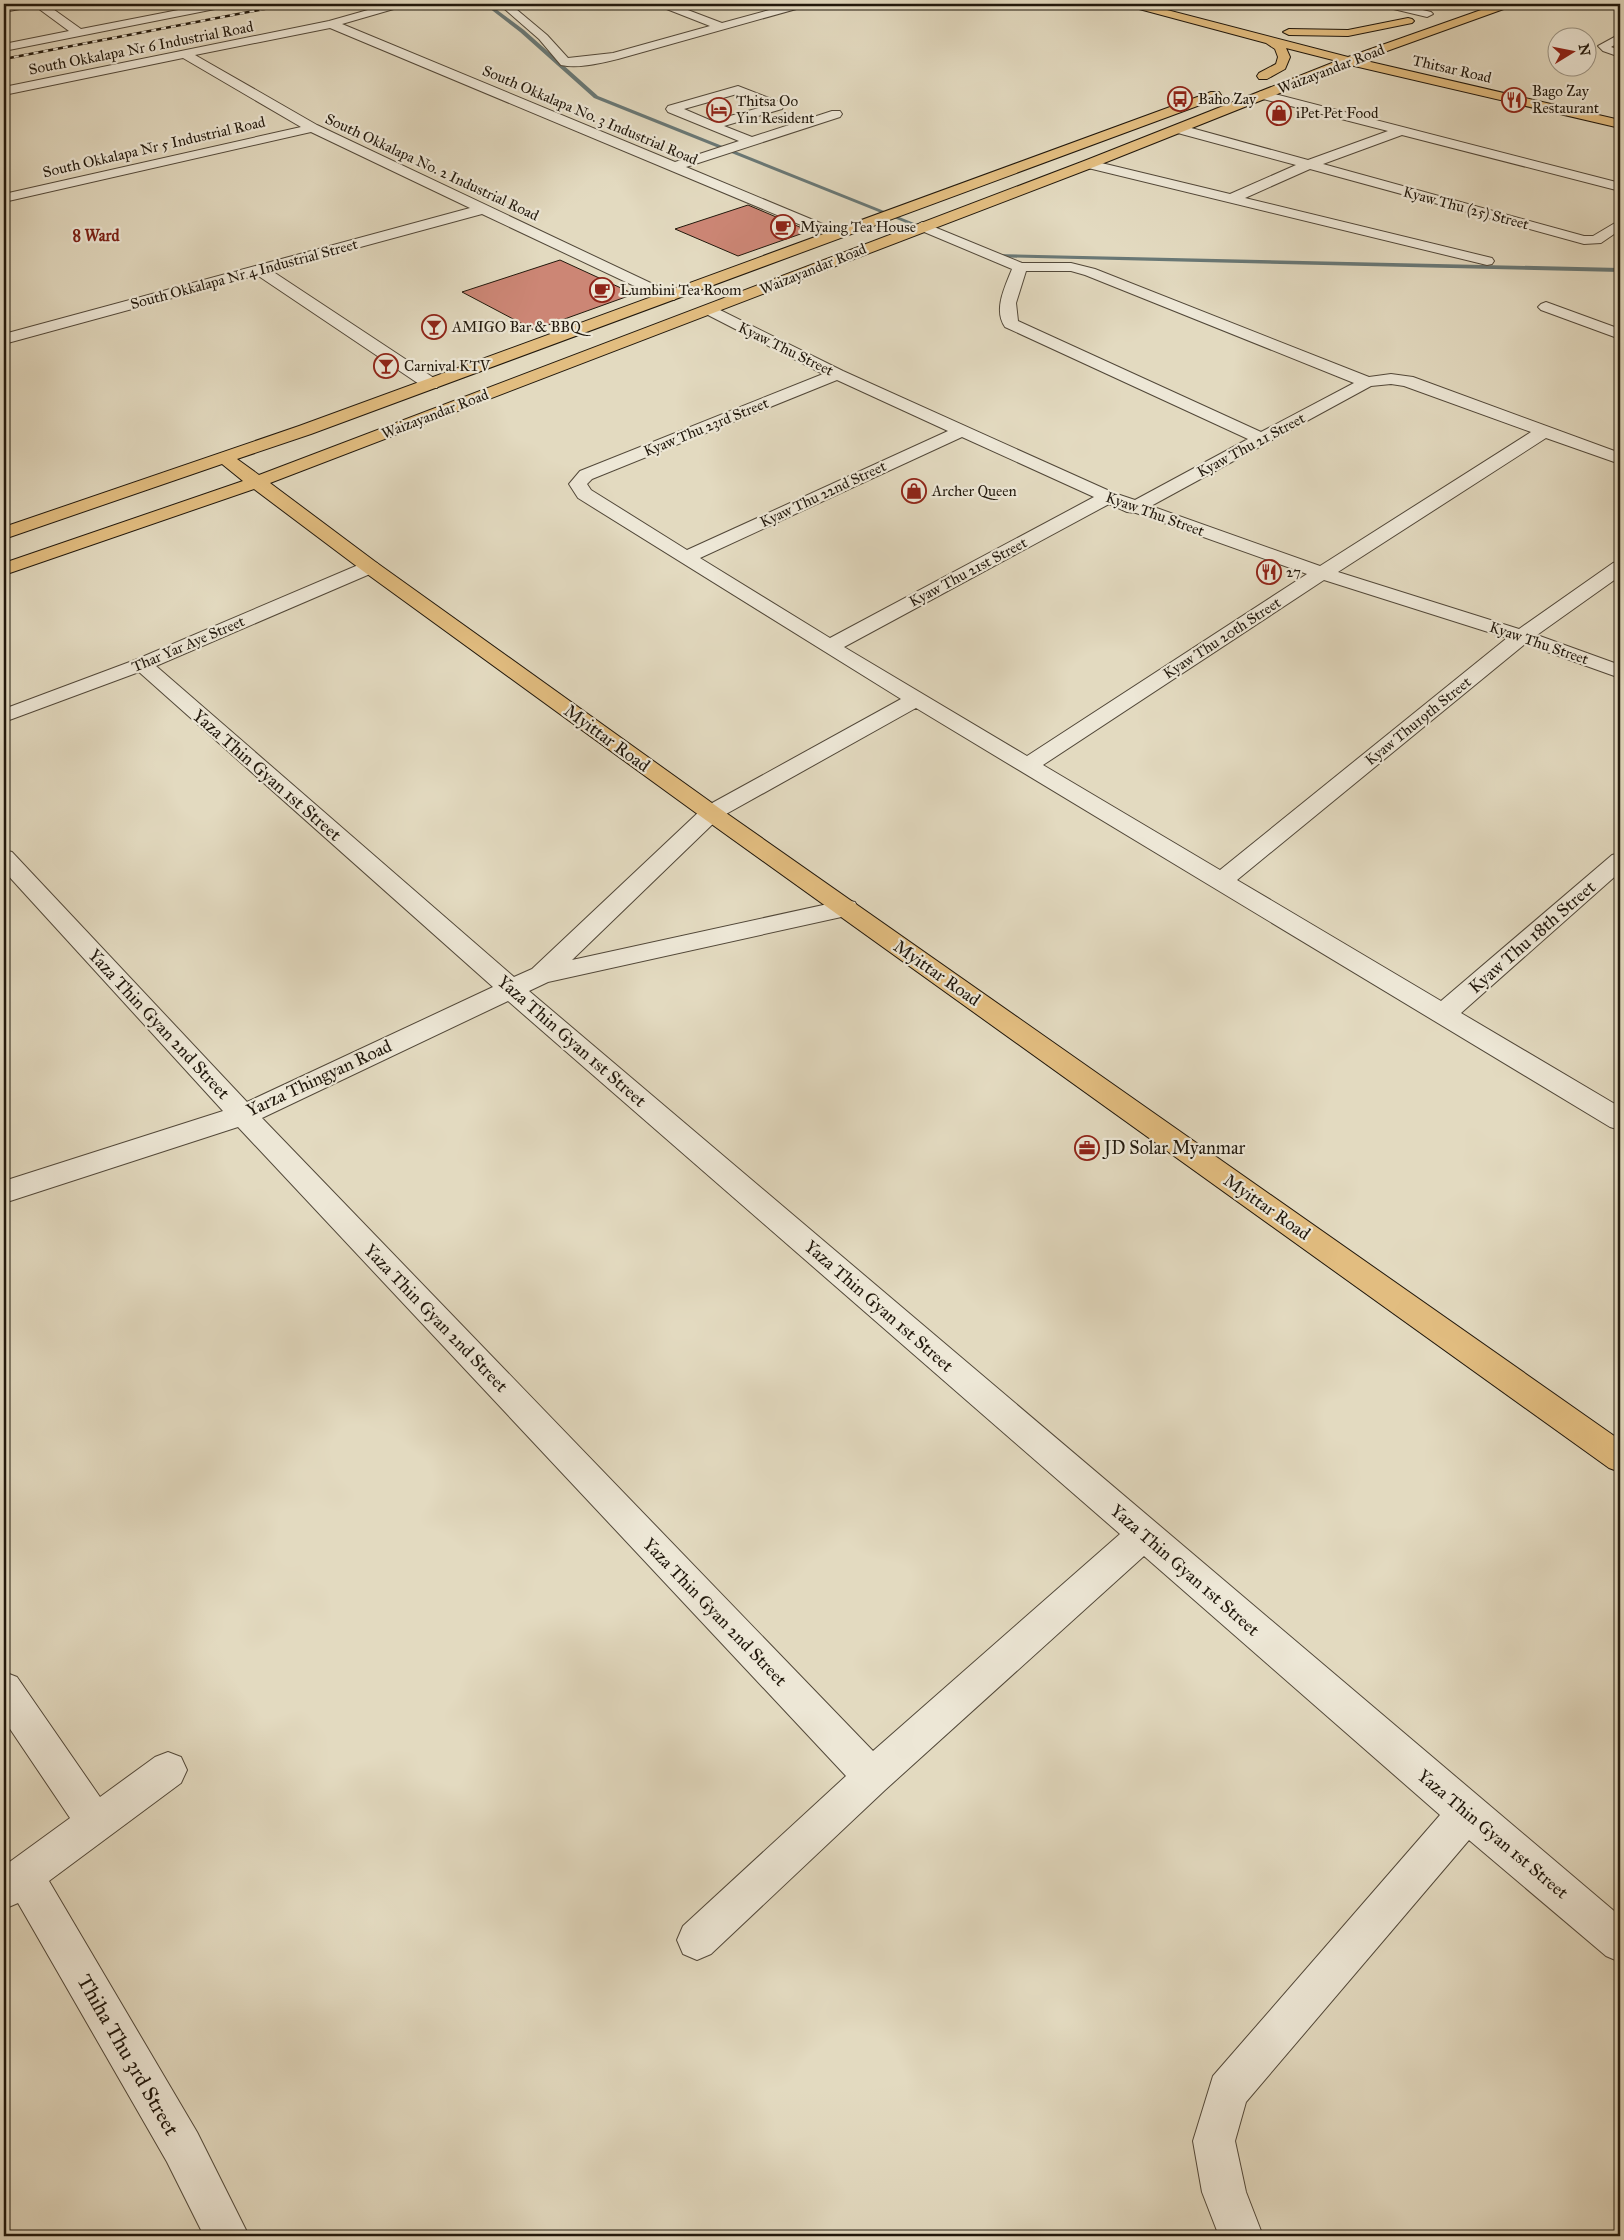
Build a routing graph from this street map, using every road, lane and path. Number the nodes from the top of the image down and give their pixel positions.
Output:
1 (32, 4) edge
2 (225, 4) edge
3 (400, 4) edge
4 (504, 4) edge
5 (663, 4) edge
6 (803, 4) edge
7 (1132, 4) edge
8 (1176, 4) edge
9 (1385, 4) edge
10 (1508, 4) edge
11 (61, 5) dead end
12 (42, 6) edge
13 (4, 9) edge
14 (1432, 12) joint
15 (1408, 21) junction
16 (331, 24) junction
17 (1258, 24) dead end
18 (720, 26) junction
19 (1440, 27) junction
20 (78, 32) junction
21 (1289, 32) junction
22 (1272, 34) junction
23 (1620, 37) edge
24 (4, 47) edge
25 (1350, 47) junction
26 (1413, 52) dead end
27 (1373, 53) junction
28 (1323, 54) junction
29 (1620, 54) edge
30 (186, 55) junction
31 (1392, 57) dead end
32 (1349, 61) junction
33 (1263, 76) junction
34 (1411, 76) junction
35 (1245, 83) dead end
36 (1292, 84) junction
37 (1227, 90) dead end
38 (4, 91) edge
39 (1263, 95) junction
40 (836, 114) dead end
41 (1620, 124) edge
42 (712, 125) junction
43 (312, 128) junction
44 (1178, 129) junction
45 (1400, 131) junction
46 (752, 142) junction
47 (1089, 164) junction
48 (1308, 164) junction
49 (674, 167) junction
50 (1006, 172) junction
51 (1036, 183) junction
52 (1620, 187) edge
53 (4, 198) edge
54 (1231, 198) junction
55 (484, 209) junction
56 (1620, 224) edge
57 (922, 226) junction
58 (837, 235) junction
59 (1487, 261) dead end
60 (1020, 267) junction
61 (260, 270) junction
62 (669, 297) junction
63 (1546, 307) dead end
64 (709, 310) junction
65 (1620, 334) edge
66 (4, 339) edge
67 (837, 374) junction
68 (1367, 382) junction
69 (432, 384) junction
70 (1545, 431) junction
71 (960, 432) junction
72 (1261, 439) junction
73 (226, 459) junction
74 (1620, 459) edge
75 (257, 482) junction
76 (1108, 497) junction
77 (1134, 508) junction
78 (4, 533) edge
79 (687, 557) junction
80 (1620, 566) edge
81 (370, 567) junction
82 (4, 570) edge
83 (1322, 573) junction
84 (1522, 636) junction
85 (829, 647) junction
86 (142, 664) junction
87 (1620, 672) edge
88 (916, 699) junction
89 (4, 716) edge
90 (1027, 766) junction
91 (711, 813) junction
92 (4, 857) edge
93 (1620, 860) edge
94 (1221, 881) junction
95 (846, 908) junction
96 (541, 975) junction
97 (510, 988) junction
98 (1444, 1013) junction
99 (243, 1114) junction
100 (1620, 1120) edge
101 (4, 1192) edge
102 (1620, 1458) edge
103 (1144, 1534) junction
104 (4, 1689) edge
105 (168, 1770) dead end
106 (872, 1777) junction
107 (1467, 1813) junction
108 (96, 1823) junction
109 (14, 1883) edge
110 (697, 1940) dead end
111 (1620, 1942) edge
112 (227, 2236) edge
113 (1241, 2236) edge

1 - 13 street
2 - 20 street
3 - 16 street, South Okkalapa Nr 6 Industrial Road
4 - 18 street
5 - 18 street
6 - 18 street
7 - 22 main road, Thitsar Road
8 - 17 main road
9 - 14 street
10 - 19 main road, Waizayandar Road
11 - 12 street
12 - 20 street
14 - 15 main road, Waizayandar Road
15 - 21 main road
15 - 25 main road, Waizayandar Road
16 - 30 street, South Okkalapa Nr 6 Industrial Road
16 - 49 street, South Okkalapa No. 3 Industrial Road
19 - 26 main road
19 - 27 main road, Waizayandar Road
20 - 24 street
21 - 22 main road, Thitsar Road
21 - 25 main road, Thitsar Road
22 - 28 main road, Thitsar Road
22 - 33 main road
23 - 29 street
25 - 27 main road, Thitsar Road
25 - 28 main road, Waizayandar Road
27 - 31 main road, Thitsar Road
27 - 32 main road, Waizayandar Road
28 - 32 main road, Thitsar Road
28 - 33 main road, Waizayandar Road
30 - 38 street, South Okkalapa Nr 6 Industrial Road
30 - 43 street, South Okkalapa No. 2 Industrial Road
32 - 34 main road, Thitsar Road
32 - 36 main road, Waizayandar Road
33 - 35 main road, Waizayandar Road
34 - 36 main road
34 - 41 main road, Thitsar Road
36 - 39 main road, Waizayandar Road
37 - 50 main road, Waizayandar Road
39 - 44 main road, Waizayandar Road
39 - 45 street
40 - 46 street
42 - 42 street
42 - 46 street
43 - 53 street, South Okkalapa Nr 5 Industrial Road
43 - 55 street, South Okkalapa No. 2 Industrial Road
44 - 47 main road, Waizayandar Road
44 - 48 street, Kyaw Thu (25) Street
45 - 48 street
45 - 52 street
46 - 49 street
47 - 51 main road, Waizayandar Road
47 - 54 street
48 - 54 street
48 - 56 street, Kyaw Thu (25) Street
49 - 58 street, South Okkalapa No. 3 Industrial Road
50 - 51 main road
50 - 58 main road, Waizayandar Road
51 - 57 main road, Waizayandar Road
54 - 59 street
55 - 61 street, South Okkalapa Nr 4 Industrial Street
55 - 62 street, South Okkalapa No. 2 Industrial Road
57 - 60 street
57 - 64 main road, Waizayandar Road
58 - 62 main road, Waizayandar Road
60 - 68 street
60 - 72 street
61 - 66 street, South Okkalapa Nr 4 Industrial Street
61 - 69 street
62 - 69 main road, Waizayandar Road
63 - 65 street
64 - 67 street, Kyaw Thu Street
64 - 75 main road, Waizayandar Road
67 - 71 street, Kyaw Thu Street
67 - 79 street, Kyaw Thu 23rd Street
68 - 70 street
68 - 72 street, Kyaw Thu 21 Street
69 - 73 main road, Waizayandar Road
70 - 74 street
70 - 83 street, Kyaw Thu 20th Street
71 - 76 street, Kyaw Thu Street
71 - 79 street, Kyaw Thu 22nd Street
72 - 77 street, Kyaw Thu 21 Street
73 - 75 main road, Myittar Road
73 - 78 main road, Waizayandar Road
75 - 81 main road, Myittar Road
75 - 82 main road, Waizayandar Road
76 - 77 street, Kyaw Thu Street
76 - 85 street, Kyaw Thu 21st Street
77 - 83 street, Kyaw Thu Street
79 - 85 street
80 - 84 street, Kyaw Thu19th Street
81 - 86 street, Thar Yar Aye Street
81 - 91 main road, Myittar Road
83 - 84 street, Kyaw Thu Street
83 - 90 street, Kyaw Thu 20th Street
84 - 87 street, Kyaw Thu Street
84 - 94 street, Kyaw Thu19th Street
85 - 88 street
86 - 89 street, Thar Yar Aye Street
86 - 97 street, Yaza Thin Gyan 1st Street
88 - 90 street
88 - 91 street
90 - 94 street
91 - 95 main road, Myittar Road
91 - 96 street
92 - 99 street, Yaza Thin Gyan 2nd Street
93 - 98 street, Kyaw Thu 18th Street
94 - 98 street
95 - 96 street
95 - 102 main road, Myittar Road
96 - 97 street, Yarza Thingyan Road
97 - 99 street, Yarza Thingyan Road
97 - 103 street, Yaza Thin Gyan 1st Street
98 - 100 street
99 - 101 street, Yarza Thingyan Road
99 - 106 street, Yaza Thin Gyan 2nd Street
103 - 106 street
103 - 107 street, Yaza Thin Gyan 1st Street
104 - 108 street
105 - 108 street
106 - 110 street
107 - 111 street, Yaza Thin Gyan 1st Street
107 - 113 street
108 - 109 street
109 - 112 street, Thiha Thu 3rd Street

